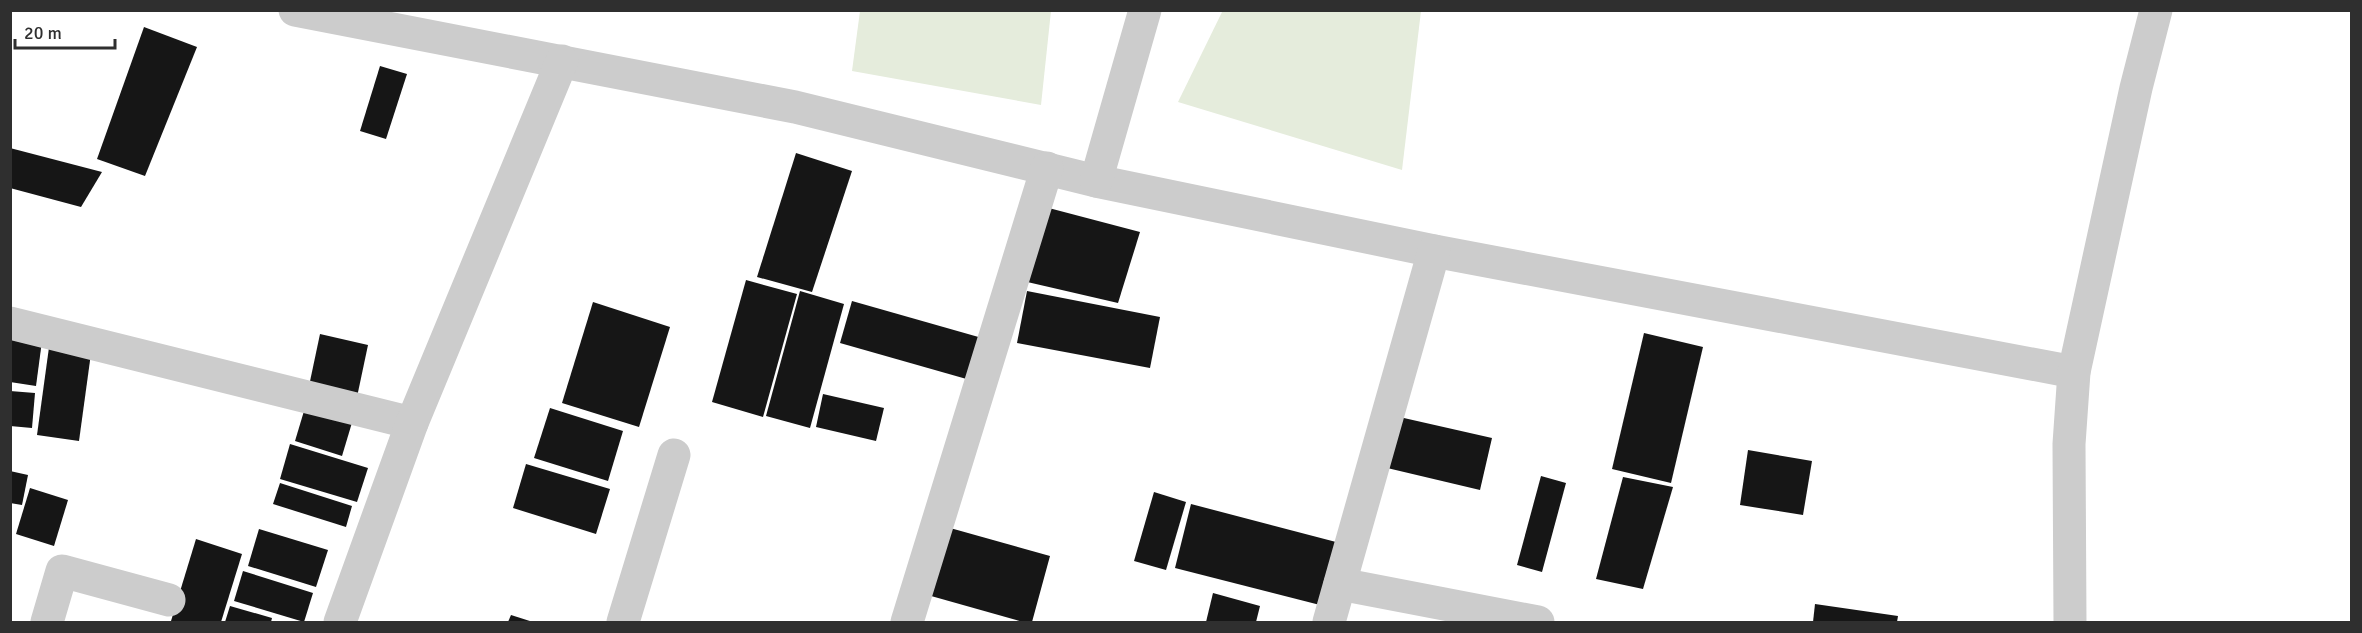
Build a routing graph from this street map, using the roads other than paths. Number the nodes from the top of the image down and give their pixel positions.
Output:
1 (295, 10) edge
2 (1145, 10) edge
3 (2156, 10) edge
4 (562, 61) junction
5 (1047, 168) junction
6 (1096, 181) junction
7 (1434, 251) junction
8 (10, 323) edge
9 (2074, 372) junction
10 (412, 423) junction
11 (674, 455) dead end
12 (1340, 584) junction
13 (169, 600) dead end
14 (47, 622) edge
15 (340, 622) edge
16 (623, 622) edge
17 (907, 622) edge
18 (1329, 622) edge
19 (1538, 622) edge
20 (2070, 622) edge

1 - 4 street
2 - 6 street
3 - 9 street
4 - 5 street
4 - 10 street
5 - 6 street
5 - 17 street
6 - 7 street
7 - 9 street
7 - 12 street
8 - 10 street
9 - 20 street
10 - 15 street
11 - 16 street
12 - 18 street
12 - 19 street
13 - 14 street

